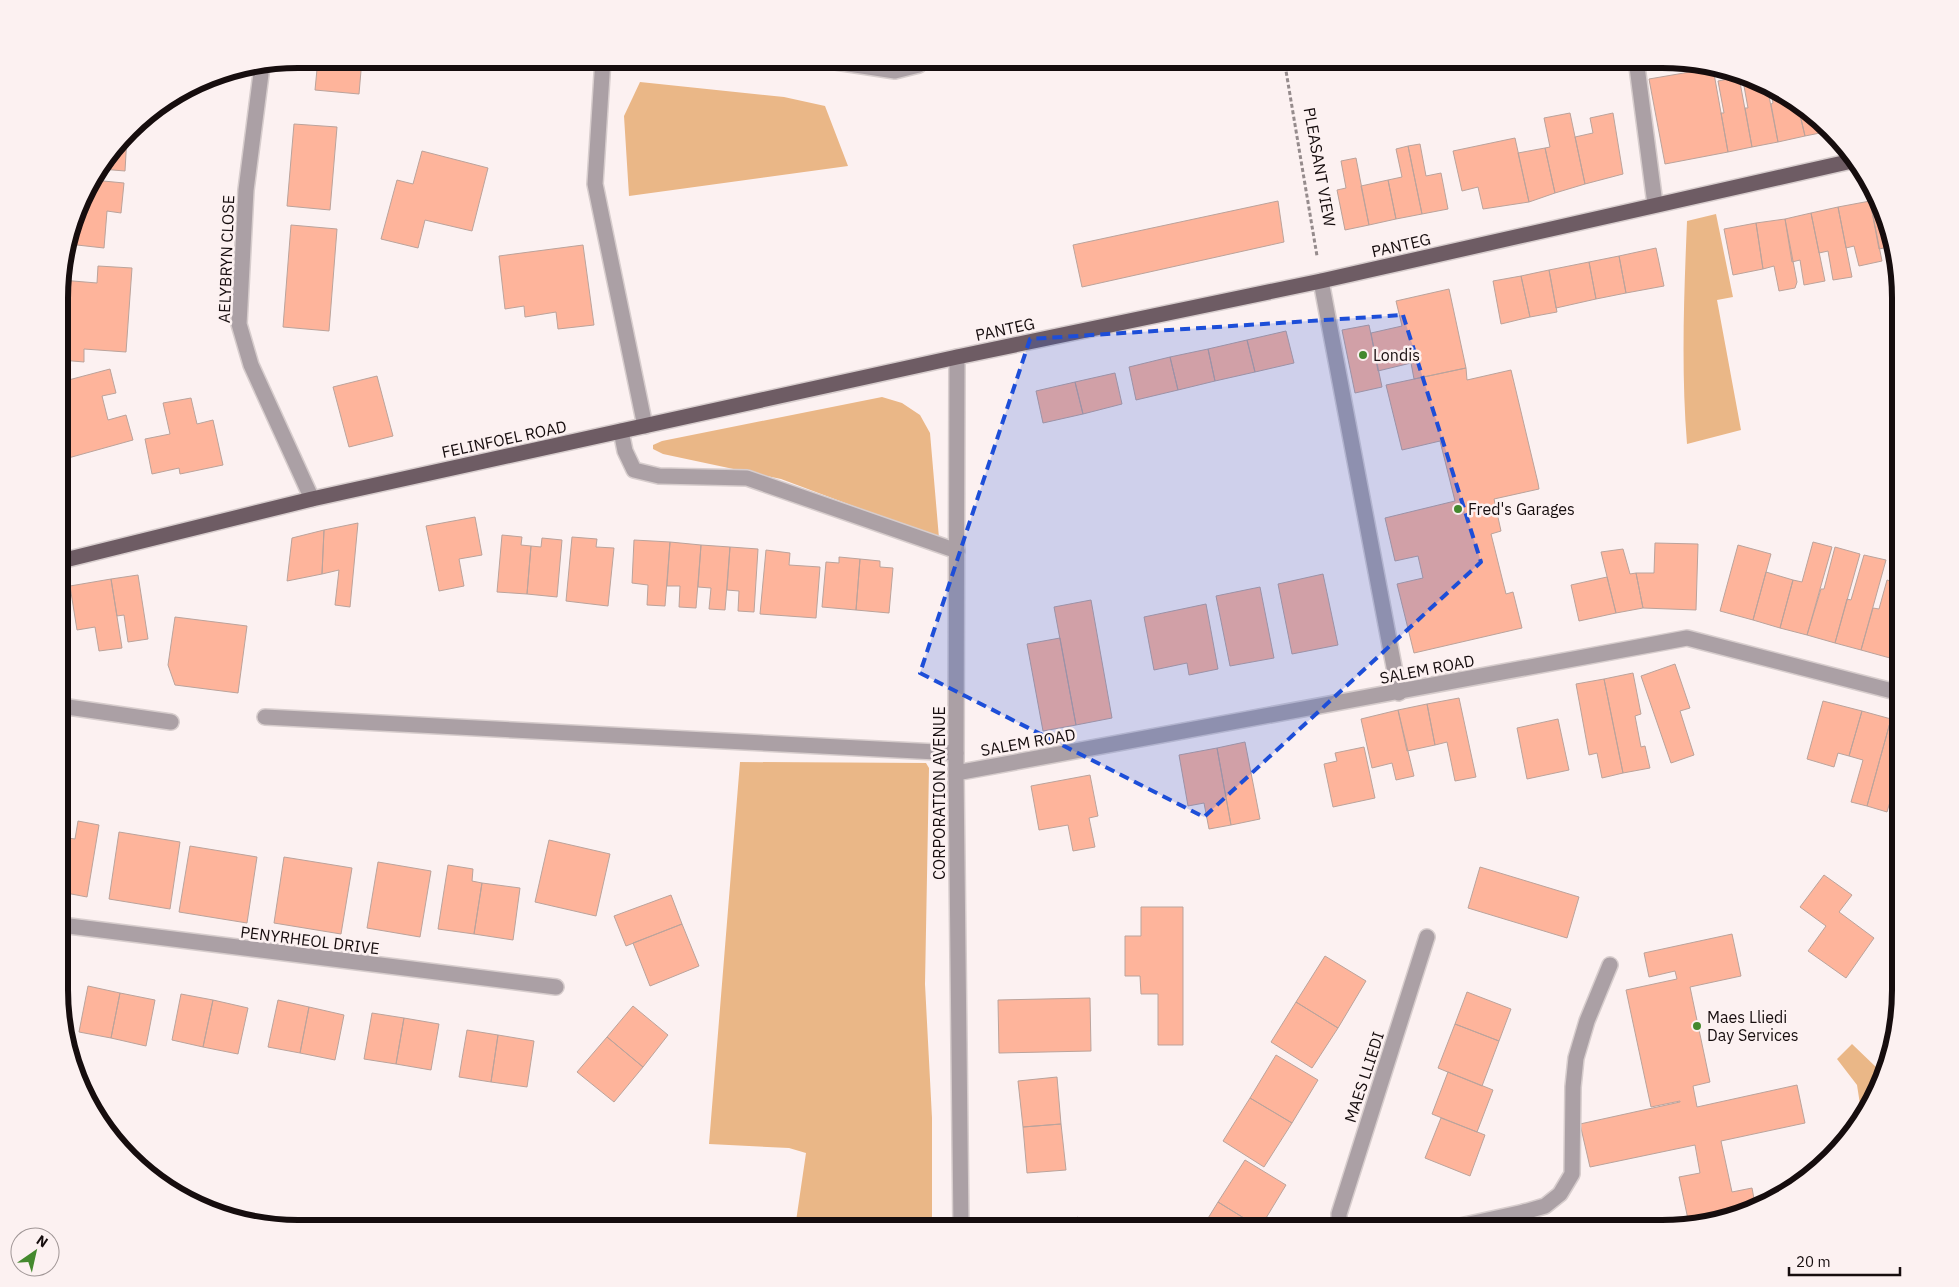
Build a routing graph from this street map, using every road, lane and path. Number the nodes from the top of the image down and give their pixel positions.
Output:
1 (602, 68) edge
2 (875, 68) edge
3 (907, 68) edge
4 (1286, 68) edge
5 (1637, 68) edge
6 (261, 70) edge
7 (1847, 162) edge
8 (1655, 204) junction
9 (1321, 281) junction
10 (957, 357) junction
11 (644, 426) junction
12 (621, 431) junction
13 (312, 499) junction
14 (957, 551) junction
15 (68, 559) edge
16 (1892, 691) edge
17 (1399, 692) junction
18 (68, 707) edge
19 (265, 717) dead end
20 (171, 722) dead end
21 (956, 752) junction
22 (956, 773) junction
23 (68, 926) edge
24 (1427, 936) dead end
25 (1610, 965) dead end
26 (556, 987) dead end
27 (961, 1220) edge
28 (1339, 1220) edge
29 (1488, 1220) edge

1 - 11 street
2 - 3 street
4 - 9 path, PLEASANT VIEW
5 - 8 street
6 - 13 street, AELYBRYN CLOSE
7 - 8 main road, PANTEG
8 - 9 main road, PANTEG
9 - 10 main road, PANTEG
9 - 17 street
10 - 11 main road, FELINFOEL ROAD
10 - 14 street, CORPORATION AVENUE
11 - 12 main road, FELINFOEL ROAD
12 - 13 main road, FELINFOEL ROAD
12 - 14 street
13 - 15 main road, FELINFOEL ROAD
14 - 21 street, CORPORATION AVENUE
16 - 17 street, SALEM ROAD
17 - 22 street, SALEM ROAD
18 - 20 street
19 - 21 street
21 - 22 street, CORPORATION AVENUE
22 - 27 street, CORPORATION AVENUE
23 - 26 street, PENYRHEOL DRIVE
24 - 28 street, MAES LLIEDI
25 - 29 street

